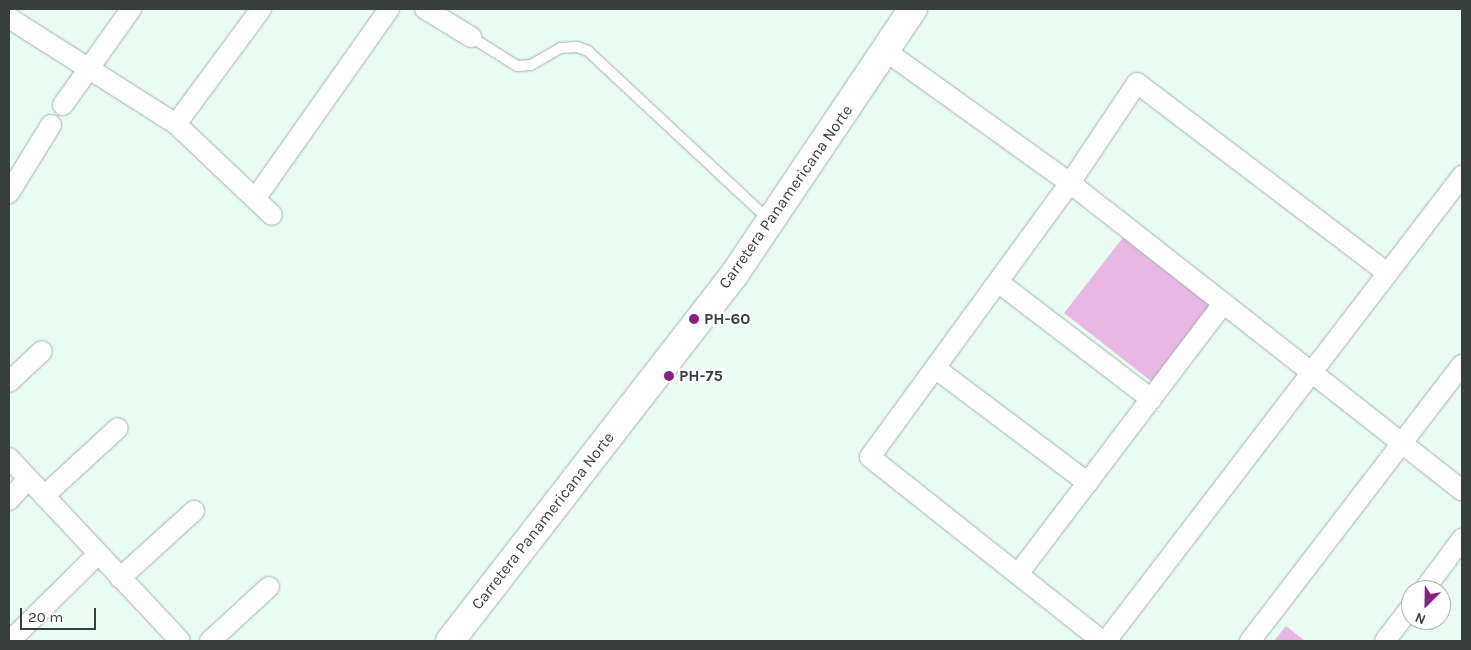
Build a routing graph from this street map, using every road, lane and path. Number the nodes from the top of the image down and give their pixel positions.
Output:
1 (131, 9) edge
2 (261, 9) edge
3 (389, 9) edge
4 (425, 9) edge
5 (913, 9) edge
6 (9, 18) edge
7 (471, 37) joint
8 (886, 52) junction
9 (87, 68) junction
10 (63, 104) dead end
11 (176, 124) junction
12 (51, 125) dead end
13 (15, 171) edge
14 (1462, 176) edge
15 (1070, 183) junction
16 (9, 193) edge
17 (255, 199) junction
18 (272, 215) dead end
19 (771, 222) junction
20 (1388, 273) junction
21 (998, 282) junction
22 (1224, 303) junction
23 (42, 351) dead end
24 (1462, 365) edge
25 (935, 368) junction
26 (1312, 371) junction
27 (9, 382) edge
28 (1151, 399) junction
29 (118, 428) dead end
30 (1402, 442) junction
31 (9, 458) edge
32 (28, 479) junction
33 (1088, 482) junction
34 (1462, 490) edge
35 (44, 496) junction
36 (9, 500) edge
37 (194, 511) dead end
38 (1462, 539) edge
39 (98, 554) junction
40 (1018, 574) junction
41 (120, 578) junction
42 (1431, 580) edge
43 (269, 587) dead end
44 (1401, 620) edge
45 (17, 634) dead end
46 (173, 639) edge
47 (210, 641) edge
48 (451, 641) edge
49 (1104, 641) edge
50 (1250, 641) edge
51 (1385, 641) edge

1 - 9 street
2 - 11 street
3 - 17 street
4 - 7 street
5 - 8 highway, Carretera Panamericana Norte
6 - 9 street
7 - 19 lane
8 - 15 street
8 - 19 highway, Carretera Panamericana Norte
9 - 10 street
9 - 11 street
11 - 17 street
12 - 13 street
13 - 16 street
14 - 20 street
15 - 20 street
15 - 21 street
15 - 22 street
17 - 18 street
19 - 48 highway, Carretera Panamericana Norte
20 - 26 street
21 - 25 street
21 - 28 street
22 - 26 street
22 - 28 street
23 - 27 street
24 - 30 street
25 - 33 street
25 - 40 street
26 - 30 street
26 - 49 street
28 - 33 street
29 - 35 street
30 - 34 street
30 - 50 street
31 - 32 street
32 - 35 street
32 - 36 street
33 - 40 street
35 - 39 street
37 - 41 street
38 - 42 street
39 - 41 street
39 - 45 street
40 - 49 street
41 - 46 street
43 - 47 street
44 - 51 street

